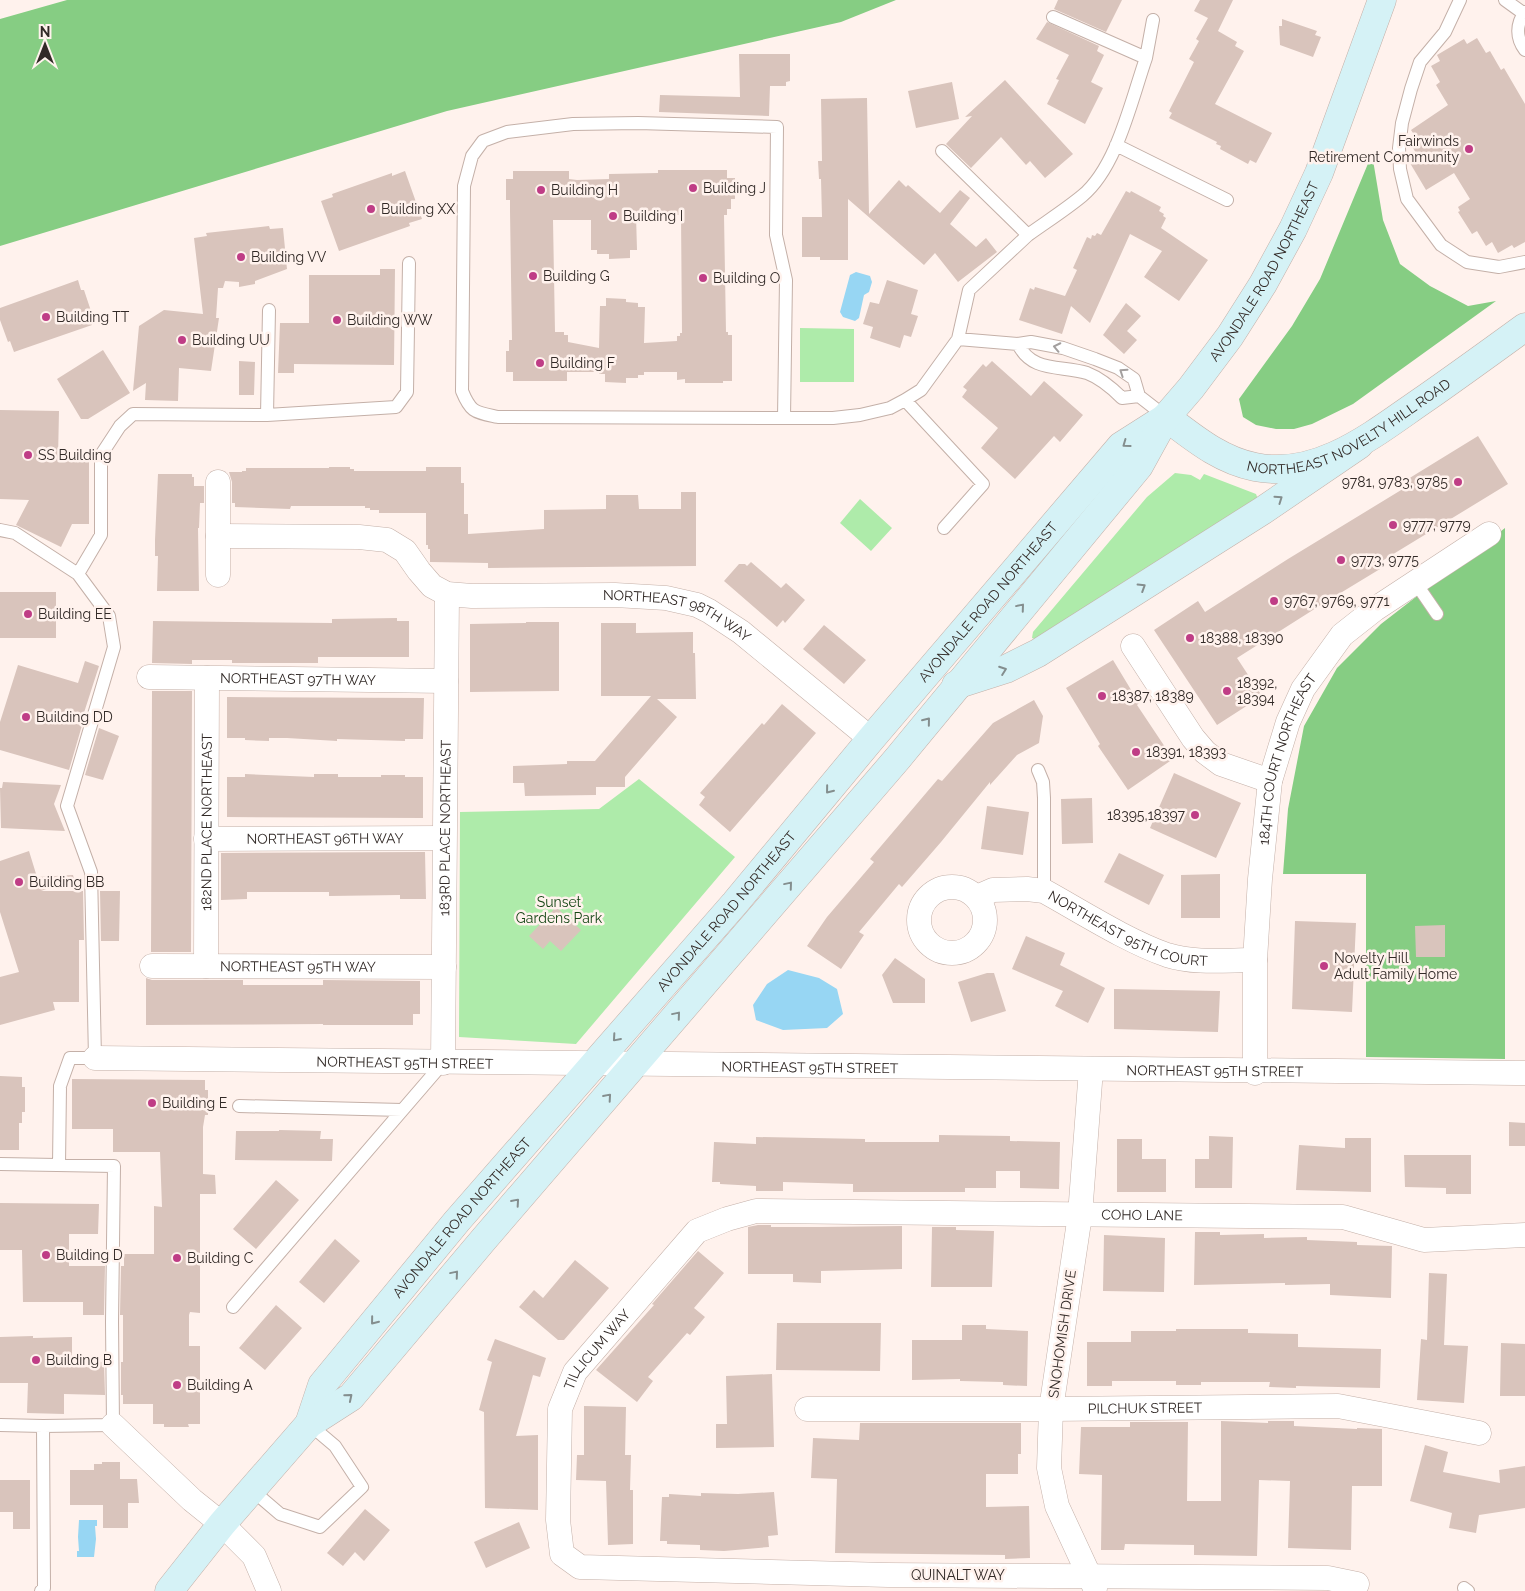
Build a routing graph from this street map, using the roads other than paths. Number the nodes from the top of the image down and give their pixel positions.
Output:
1 (1382, 0) edge
2 (1460, 0) edge
3 (1505, 0) edge
4 (1524, 13) edge
5 (1053, 17) dead end
6 (1153, 20) dead end
7 (1525, 50) edge
8 (1146, 58) junction
9 (1116, 145) junction
10 (942, 151) dead end
11 (1227, 200) dead end
12 (1028, 235) junction
13 (1525, 262) edge
14 (409, 264) dead end
15 (269, 310) dead end
16 (1525, 327) edge
17 (958, 339) junction
18 (1018, 344) junction
19 (1095, 359) junction
20 (1086, 373) junction
21 (1139, 396) junction
22 (906, 400) junction
23 (267, 415) junction
24 (1166, 417) junction
25 (784, 418) junction
26 (1359, 445) junction
27 (218, 482) dead end
28 (944, 528) dead end
29 (0, 530) edge
30 (1489, 534) dead end
31 (218, 536) junction
32 (78, 574) junction
33 (218, 575) dead end
34 (1415, 582) junction
35 (447, 594) junction
36 (1437, 614) dead end
37 (1133, 646) dead end
38 (149, 677) dead end
39 (207, 678) junction
40 (446, 681) junction
41 (956, 685) junction
42 (871, 739) junction
43 (1038, 770) dead end
44 (1270, 781) junction
45 (852, 811) junction
46 (206, 838) junction
47 (444, 838) junction
48 (1044, 891) junction
49 (977, 897) dead end
50 (1255, 960) junction
51 (152, 966) dead end
52 (206, 966) junction
53 (444, 967) junction
54 (95, 1058) junction
55 (443, 1063) junction
56 (593, 1065) junction
57 (634, 1066) junction
58 (1092, 1069) junction
59 (1255, 1073) junction
60 (1525, 1073) edge
61 (239, 1106) dead end
62 (402, 1110) junction
63 (0, 1164) edge
64 (59, 1165) junction
65 (756, 1211) joint
66 (1080, 1215) junction
67 (1525, 1235) edge
68 (233, 1307) dead end
69 (808, 1409) dead end
70 (1051, 1409) junction
71 (309, 1424) junction
72 (0, 1425) edge
73 (113, 1425) junction
74 (43, 1426) junction
75 (1479, 1433) dead end
76 (252, 1490) junction
77 (222, 1524) junction
78 (562, 1554) joint
79 (888, 1583) edge
80 (1093, 1583) edge
81 (1357, 1584) dead end
82 (41, 1591) edge
83 (169, 1591) edge
84 (269, 1591) edge

1 - 24 main road, AVONDALE ROAD NORTHEAST
2 - 13 lane
3 - 4 lane
4 - 7 lane
5 - 8 lane
6 - 8 lane
8 - 9 lane
9 - 11 lane
9 - 12 lane
10 - 12 lane
12 - 17 lane
14 - 23 lane
15 - 23 lane
16 - 26 main road, NORTHEAST NOVELTY HILL ROAD
17 - 18 lane
17 - 22 lane
19 -> 18 lane
18 - 20 lane
19 - 20 lane
21 -> 19 lane
20 - 21 lane
21 - 24 lane
22 - 25 lane
22 - 28 lane
23 - 32 lane
24 - 26 main road, NORTHEAST NOVELTY HILL ROAD
41 -> 24 main road, AVONDALE ROAD NORTHEAST
24 -> 42 main road, AVONDALE ROAD NORTHEAST
25 - 25 lane
41 -> 26 main road
27 - 31 street
29 - 32 lane
30 - 34 street, 184TH COURT NORTHEAST
31 - 33 street
31 - 35 street
32 - 54 lane
34 - 36 lane
34 - 44 street, 184TH COURT NORTHEAST
35 - 40 street, 183RD PLACE NORTHEAST
35 - 42 street, NORTHEAST 98TH WAY
37 - 44 street
38 - 39 street, NORTHEAST 97TH WAY
39 - 40 street, NORTHEAST 97TH WAY
39 - 46 street, 182ND PLACE NORTHEAST
40 - 47 street, 183RD PLACE NORTHEAST
45 -> 41 main road, AVONDALE ROAD NORTHEAST
42 - 45 main road
42 -> 56 main road, AVONDALE ROAD NORTHEAST
43 - 48 lane
44 - 50 street, 184TH COURT NORTHEAST
57 -> 45 main road, AVONDALE ROAD NORTHEAST
46 - 47 street, NORTHEAST 96TH WAY
46 - 52 street, 182ND PLACE NORTHEAST
47 - 53 street, 183RD PLACE NORTHEAST
48 - 49 street, NORTHEAST 95TH COURT
48 - 50 street, NORTHEAST 95TH COURT
50 - 59 street, 184TH COURT NORTHEAST
51 - 52 street, NORTHEAST 95TH WAY
52 - 53 street, NORTHEAST 95TH WAY
53 - 55 street, 183RD PLACE NORTHEAST
54 - 55 street, NORTHEAST 95TH STREET
54 - 64 lane
55 - 56 street, NORTHEAST 95TH STREET
55 - 62 lane
56 - 57 street, NORTHEAST 95TH STREET
56 -> 71 main road, AVONDALE ROAD NORTHEAST
57 - 58 street, NORTHEAST 95TH STREET
71 -> 57 main road, AVONDALE ROAD NORTHEAST
58 - 59 street, NORTHEAST 95TH STREET
58 - 66 street, SNOHOMISH DRIVE
59 - 60 street, NORTHEAST 95TH STREET
61 - 62 lane
62 - 68 lane
63 - 64 lane
64 - 73 lane
65 - 66 street, COHO LANE
65 - 78 street, TILLICUM WAY
66 - 67 street, COHO LANE
66 - 70 street, SNOHOMISH DRIVE
69 - 70 street, PILCHUK STREET
70 - 75 street, PILCHUK STREET
70 - 80 street, SNOHOMISH DRIVE
71 - 76 main road, AVONDALE ROAD NORTHEAST
71 - 76 lane
72 - 74 lane
73 - 74 lane
73 - 77 street
74 - 82 lane
76 - 77 main road, AVONDALE ROAD NORTHEAST
77 - 83 main road, AVONDALE ROAD NORTHEAST
77 - 84 street
78 - 79 street, QUINALT WAY
79 - 80 street, QUINALT WAY
80 - 81 street, QUINALT WAY

